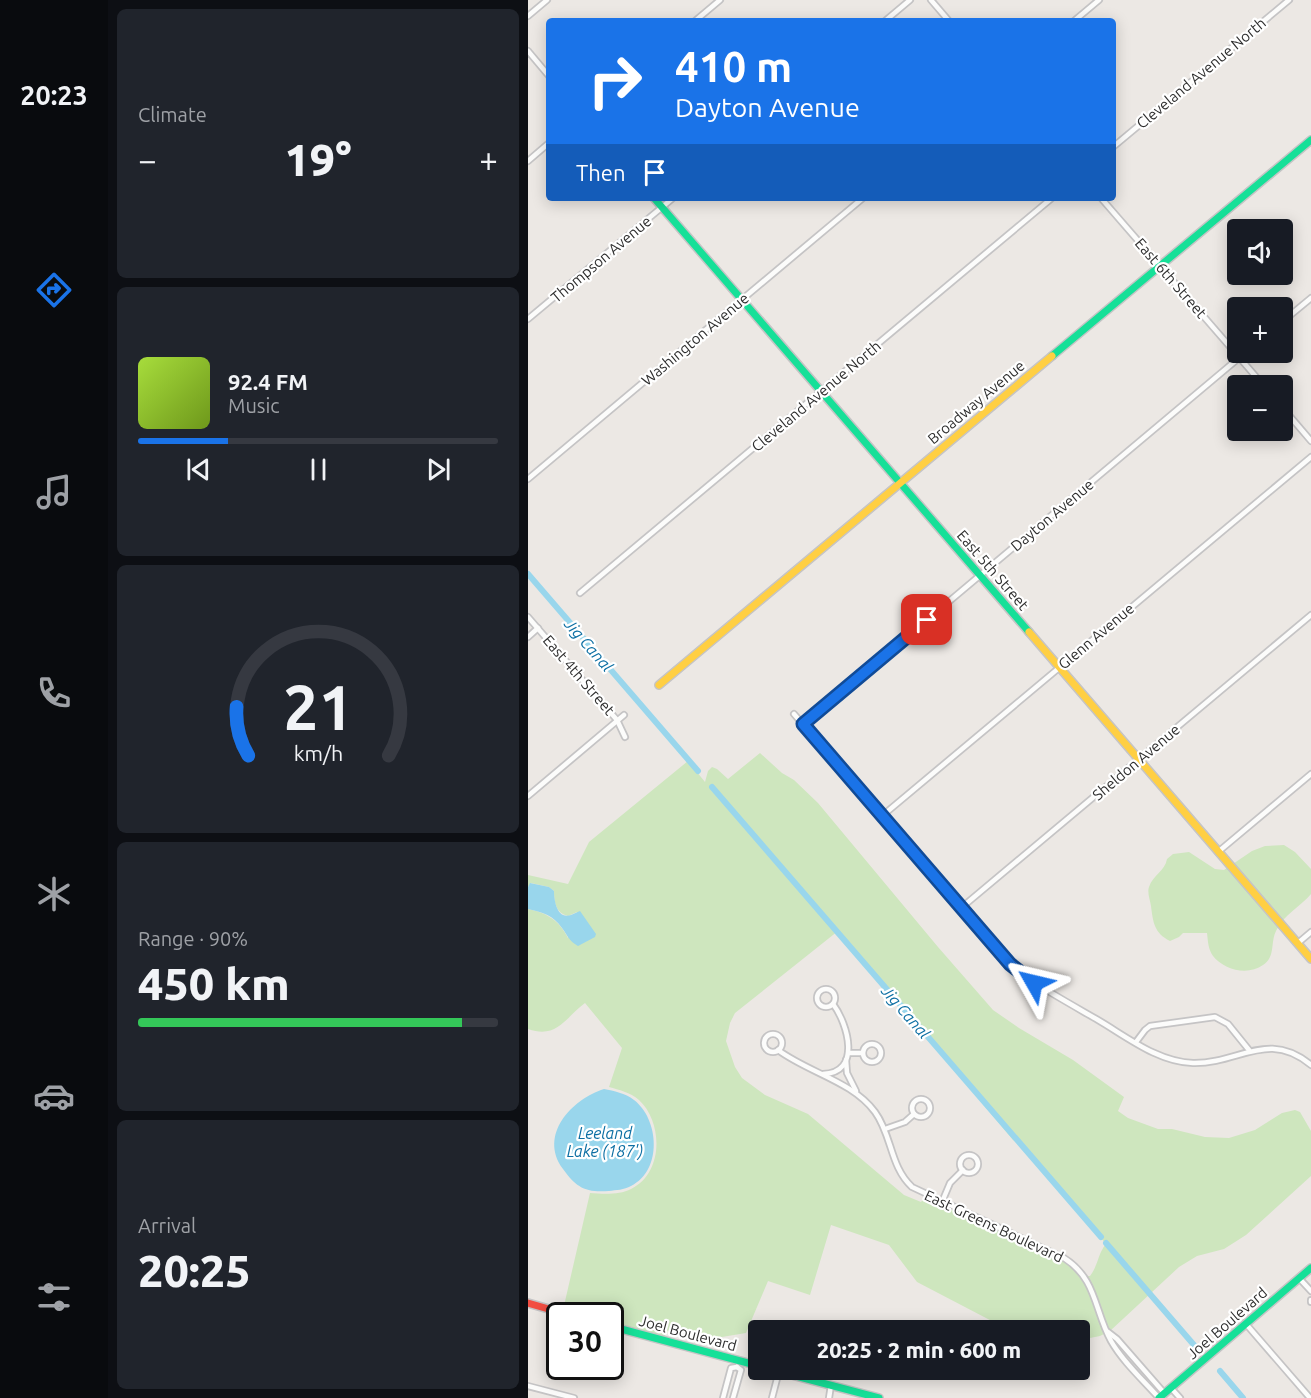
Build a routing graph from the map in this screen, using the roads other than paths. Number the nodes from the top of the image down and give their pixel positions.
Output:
1 (547, 0) edge
2 (720, 0) edge
3 (910, 0) edge
4 (931, 0) edge
5 (1099, 0) edge
6 (1289, 0) edge
7 (528, 16) edge
8 (699, 18) edge
9 (889, 18) edge
10 (946, 18) edge
11 (1078, 18) edge
12 (528, 51) edge
13 (546, 72) edge
14 (1311, 140) edge
15 (1116, 144) edge
16 (546, 146) edge
17 (528, 161) edge
18 (657, 201) edge
19 (669, 201) edge
20 (859, 201) edge
21 (1048, 201) edge
22 (1104, 201) edge
23 (662, 207) junction
24 (1160, 266) junction
25 (1311, 298) edge
26 (742, 300) junction
27 (1293, 313) edge
28 (528, 319) edge
29 (1227, 343) edge
30 (1234, 363) edge
31 (1244, 363) edge
32 (1255, 375) edge
33 (821, 391) junction
34 (1293, 420) edge
35 (1311, 441) edge
36 (1311, 457) edge
37 (528, 479) edge
38 (901, 484) junction
39 (980, 575) junction
40 (580, 593) dead end
41 (1311, 615) edge
42 (528, 617) edge
43 (538, 628) junction
44 (528, 637) edge
45 (1059, 668) junction
46 (659, 686) dead end
47 (624, 714) dead end
48 (794, 714) dead end
49 (617, 720) junction
50 (803, 724) junction
51 (625, 737) dead end
52 (1139, 759) junction
53 (1311, 774) edge
54 (528, 796) edge
55 (882, 816) junction
56 (1218, 852) junction
57 (961, 908) junction
58 (1311, 932) edge
59 (1298, 944) junction
60 (1311, 959) edge
61 (833, 1004) junction
62 (1136, 1042) junction
63 (778, 1050) dead end
64 (1249, 1050) junction
65 (848, 1053) junction
66 (863, 1053) dead end
67 (846, 1060) junction
68 (1311, 1065) edge
69 (818, 1073) junction
70 (857, 1094) junction
71 (914, 1114) dead end
72 (885, 1129) junction
73 (963, 1170) junction
74 (942, 1202) junction
75 (1311, 1268) edge
76 (1299, 1278) junction
77 (1311, 1291) edge
78 (528, 1303) edge
79 (546, 1308) edge
80 (1246, 1324) junction
81 (624, 1330) edge
82 (738, 1363) junction
83 (748, 1364) edge
84 (775, 1380) edge
85 (813, 1380) edge
86 (831, 1385) junction
87 (1311, 1385) edge
88 (528, 1386) edge
89 (1172, 1388) junction
90 (1304, 1391) junction
91 (862, 1396) edge
92 (1161, 1397) edge
93 (574, 1398) edge
94 (723, 1398) edge
95 (733, 1398) edge
96 (772, 1398) edge
97 (829, 1398) edge
98 (879, 1398) edge
99 (1180, 1398) edge
100 (1310, 1398) edge

1 - 7 street
2 - 8 street
3 - 9 street
4 - 10 street
5 - 11 street
6 - 15 street, Cleveland Avenue North
12 - 13 street
14 - 24 street, Broadway Avenue
16 - 17 street
18 - 23 street, East 5th Street
19 - 23 street, Thompson Avenue
20 - 26 street, Washington Avenue
21 - 33 street, Cleveland Avenue North
22 - 24 street, East 6th Street
23 - 26 street, East 5th Street
23 - 28 street, Thompson Avenue
24 - 29 street, East 6th Street
24 - 38 street, Broadway Avenue
25 - 27 street
26 - 33 street, East 5th Street
26 - 37 street, Washington Avenue
30 - 39 street, Dayton Avenue
31 - 32 street, East 6th Street
33 - 38 street, East 5th Street
33 - 40 street, Cleveland Avenue North
34 - 35 street
36 - 45 street, Glenn Avenue
38 - 39 street, East 5th Street
38 - 46 street, Broadway Avenue
39 - 45 street, East 5th Street
39 - 50 street, Dayton Avenue
41 - 52 street, Sheldon Avenue
42 - 43 street, East 4th Street
43 - 44 street
43 - 49 street, East 4th Street
45 - 52 street, East 5th Street
45 - 55 street, Glenn Avenue
47 - 49 street
48 - 50 street
49 - 51 street, East 4th Street
49 - 54 street
50 - 55 street
52 - 56 street, East 5th Street
52 - 57 street, Sheldon Avenue
53 - 56 street
55 - 57 street
56 - 59 street, East 5th Street
57 - 62 street
58 - 59 street
59 - 60 street, East 5th Street
61 - 61 street
61 - 65 street
62 - 64 street
62 - 64 street
63 - 69 street, East Greens Boulevard
64 - 68 street
65 - 66 street
65 - 67 street
67 - 69 street
67 - 70 street, East Greens Boulevard
69 - 70 street, East Greens Boulevard
70 - 72 street, East Greens Boulevard
71 - 72 street
72 - 74 street, East Greens Boulevard
73 - 73 street
73 - 74 street
74 - 92 street, East Greens Boulevard
75 - 76 street, Joel Boulevard
76 - 77 street
76 - 80 street, Joel Boulevard
78 - 79 street
80 - 89 street, Joel Boulevard
80 - 90 street
81 - 82 street, Joel Boulevard
82 - 83 street, Joel Boulevard
82 - 94 street
82 - 95 street
84 - 96 street
85 - 86 street
86 - 91 street
86 - 97 street
87 - 90 street
88 - 93 street
89 - 92 street, Joel Boulevard
89 - 99 street
90 - 100 street
91 - 98 street

